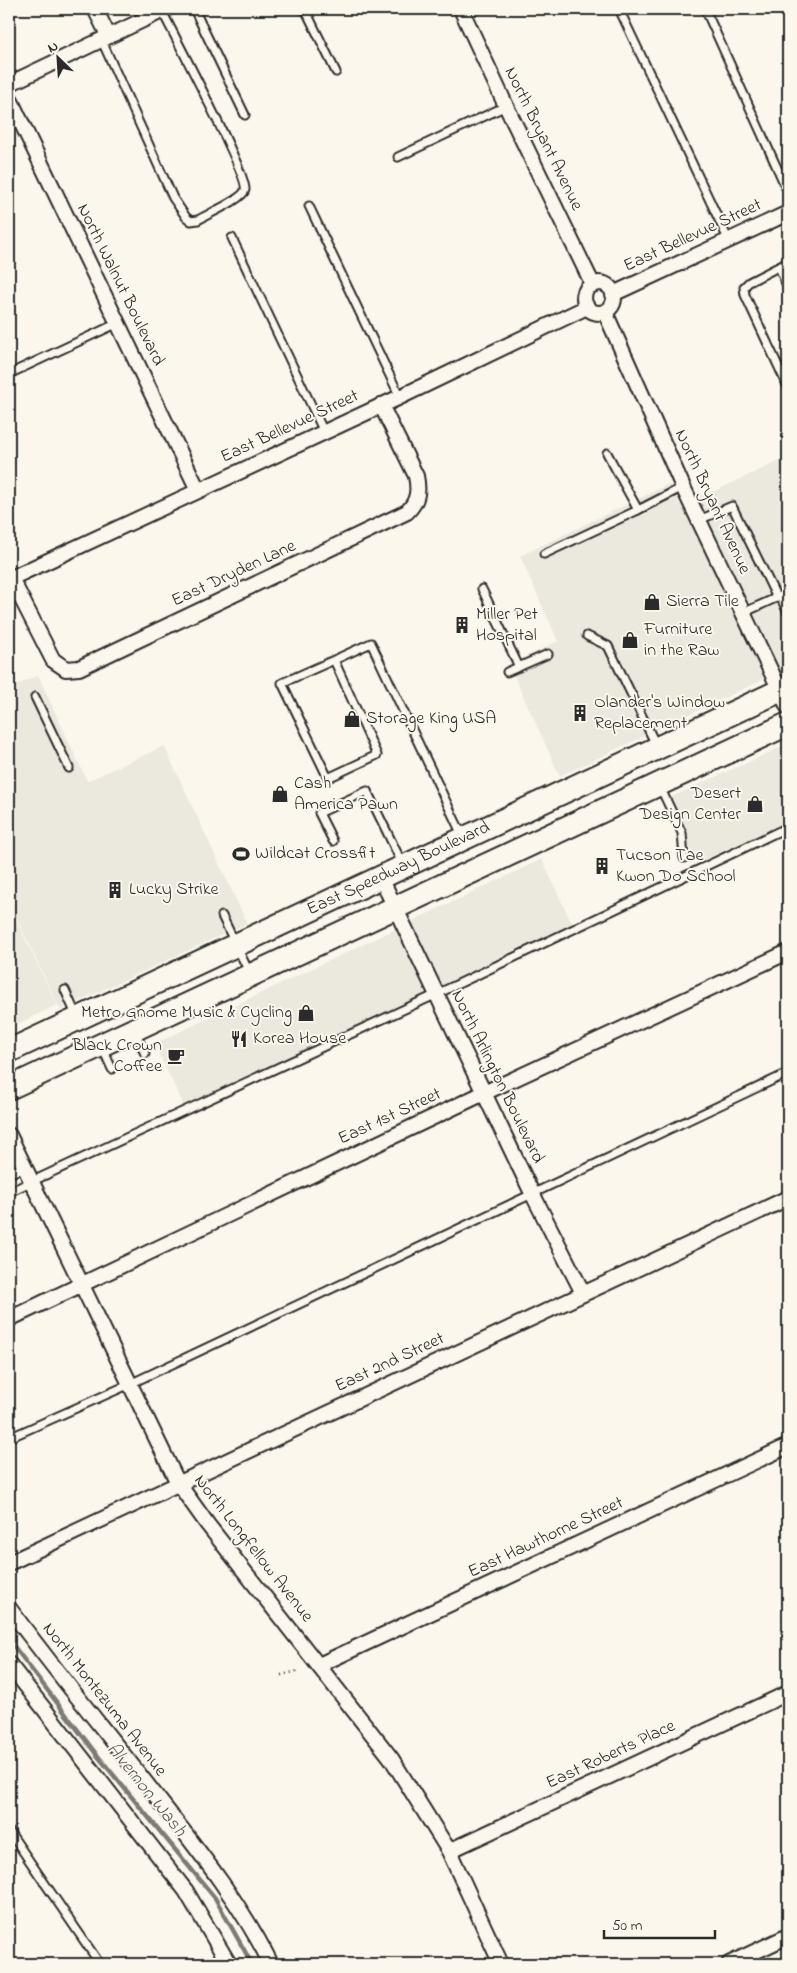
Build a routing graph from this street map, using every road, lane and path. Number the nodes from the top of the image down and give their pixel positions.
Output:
1 (95, 9) edge
2 (194, 9) edge
3 (306, 9) edge
4 (462, 9) edge
5 (619, 9) edge
6 (164, 10) edge
7 (706, 11) dead end
8 (104, 37) junction
9 (336, 72) dead end
10 (9, 86) edge
11 (506, 106) junction
12 (245, 115) dead end
13 (398, 157) dead end
14 (788, 192) edge
15 (309, 206) dead end
16 (788, 213) edge
17 (232, 238) dead end
18 (728, 239) junction
19 (788, 262) edge
20 (779, 267) junction
21 (593, 285) junction
22 (788, 288) edge
23 (613, 294) junction
24 (587, 307) junction
25 (605, 312) junction
26 (118, 323) junction
27 (9, 374) edge
28 (788, 387) edge
29 (400, 397) junction
30 (382, 405) junction
31 (324, 432) junction
32 (607, 453) dead end
33 (683, 487) junction
34 (198, 490) junction
35 (638, 510) junction
36 (699, 520) junction
37 (544, 554) dead end
38 (10, 579) edge
39 (482, 589) dead end
40 (777, 598) junction
41 (743, 613) junction
42 (788, 613) edge
43 (587, 636) dead end
44 (548, 654) dead end
45 (334, 660) junction
46 (519, 667) junction
47 (507, 672) dead end
48 (786, 695) edge
49 (35, 697) dead end
50 (788, 724) edge
51 (657, 748) junction
52 (69, 768) dead end
53 (659, 784) junction
54 (788, 827) edge
55 (464, 838) junction
56 (333, 841) dead end
57 (684, 858) dead end
58 (403, 866) junction
59 (380, 876) junction
60 (394, 907) junction
61 (222, 916) dead end
62 (235, 945) junction
63 (788, 952) edge
64 (250, 974) junction
65 (65, 990) dead end
66 (437, 994) junction
67 (78, 1018) junction
68 (133, 1029) junction
69 (101, 1044) junction
70 (9, 1051) edge
71 (145, 1054) dead end
72 (112, 1069) dead end
73 (788, 1073) edge
74 (9, 1088) edge
75 (484, 1093) junction
76 (9, 1135) edge
77 (24, 1167) junction
78 (9, 1174) edge
79 (31, 1181) junction
80 (9, 1192) edge
81 (532, 1193) junction
82 (788, 1198) edge
83 (81, 1285) junction
84 (583, 1293) junction
85 (9, 1319) edge
86 (130, 1384) junction
87 (9, 1438) edge
88 (788, 1446) edge
89 (178, 1483) junction
90 (9, 1563) edge
91 (9, 1608) edge
92 (9, 1664) edge
93 (319, 1664) junction
94 (298, 1671) dead end
95 (281, 1675) dead end
96 (788, 1692) edge
97 (9, 1831) edge
98 (449, 1851) junction
99 (788, 1936) edge
100 (100, 1964) edge
101 (228, 1964) edge
102 (271, 1964) edge
103 (502, 1964) edge
104 (729, 1964) edge

1 - 8 street
2 - 12 lane
3 - 9 lane
4 - 11 street, North Bryant Avenue
5 - 18 lane
6 - 8 street
6 - 8 lane
7 - 14 lane
8 - 10 street
10 - 26 street, North Walnut Boulevard
11 - 13 lane
11 - 21 street, North Bryant Avenue
15 - 29 lane
16 - 18 street, East Bellevue Street
17 - 31 lane
18 - 23 street, East Bellevue Street
19 - 20 lane
20 - 22 lane
20 - 28 lane
21 - 23 street
21 - 24 street
23 - 25 street
24 - 25 street
24 - 29 street, East Bellevue Street
25 - 33 street, North Bryant Avenue
26 - 27 lane
26 - 34 street, North Walnut Boulevard
29 - 30 street, East Bellevue Street
30 - 31 street, East Bellevue Street
30 - 38 street, East Dryden Lane
31 - 34 street, East Bellevue Street
32 - 35 lane
33 - 35 lane
33 - 36 street, North Bryant Avenue
34 - 38 street, East Bellevue Street
35 - 37 lane
36 - 40 lane
36 - 41 street, North Bryant Avenue
39 - 46 lane
40 - 41 lane
40 - 42 lane
41 - 48 street, North Bryant Avenue
43 - 51 lane
44 - 46 lane
45 - 45 lane
45 - 55 lane
46 - 47 lane
48 - 51 main road, East Speedway Boulevard
49 - 52 lane
50 - 53 main road, East Speedway Boulevard
51 - 55 main road, East Speedway Boulevard
53 - 57 lane
53 - 60 main road, East Speedway Boulevard
54 - 66 lane
55 - 58 main road, East Speedway Boulevard
56 - 58 lane
58 - 59 main road, East Speedway Boulevard
59 - 60 street, North Arlington Boulevard
59 - 62 main road, East Speedway Boulevard
60 - 64 main road, East Speedway Boulevard
60 - 66 street, North Arlington Boulevard
61 - 62 lane
62 - 64 lane
62 - 67 main road, East Speedway Boulevard
63 - 75 street, East 1st Street
64 - 68 main road, East Speedway Boulevard
65 - 67 lane
66 - 75 street, North Arlington Boulevard
66 - 79 lane
67 - 70 main road, East Speedway Boulevard
68 - 69 main road, East Speedway Boulevard
68 - 71 lane
69 - 72 lane
69 - 74 main road, East Speedway Boulevard
73 - 81 lane
75 - 81 street, North Arlington Boulevard
75 - 83 street, East 1st Street
76 - 77 street, North Longfellow Avenue
77 - 78 lane
77 - 79 street, North Longfellow Avenue
79 - 80 lane
79 - 83 street, North Longfellow Avenue
81 - 84 street, North Arlington Boulevard
81 - 86 lane
82 - 84 street, East 2nd Street
83 - 85 street, East 1st Street
83 - 86 street, North Longfellow Avenue
84 - 89 street, East 2nd Street
86 - 87 lane
86 - 89 street, North Longfellow Avenue
88 - 93 street, East Hawthorne Street
89 - 90 street, East 2nd Street
89 - 93 street, North Longfellow Avenue
91 - 102 street, North Montezuma Avenue
92 - 101 street
93 - 98 street, North Longfellow Avenue
94 - 95 path
96 - 98 street, East Roberts Place
97 - 100 lane
98 - 103 street, North Longfellow Avenue
99 - 104 street

